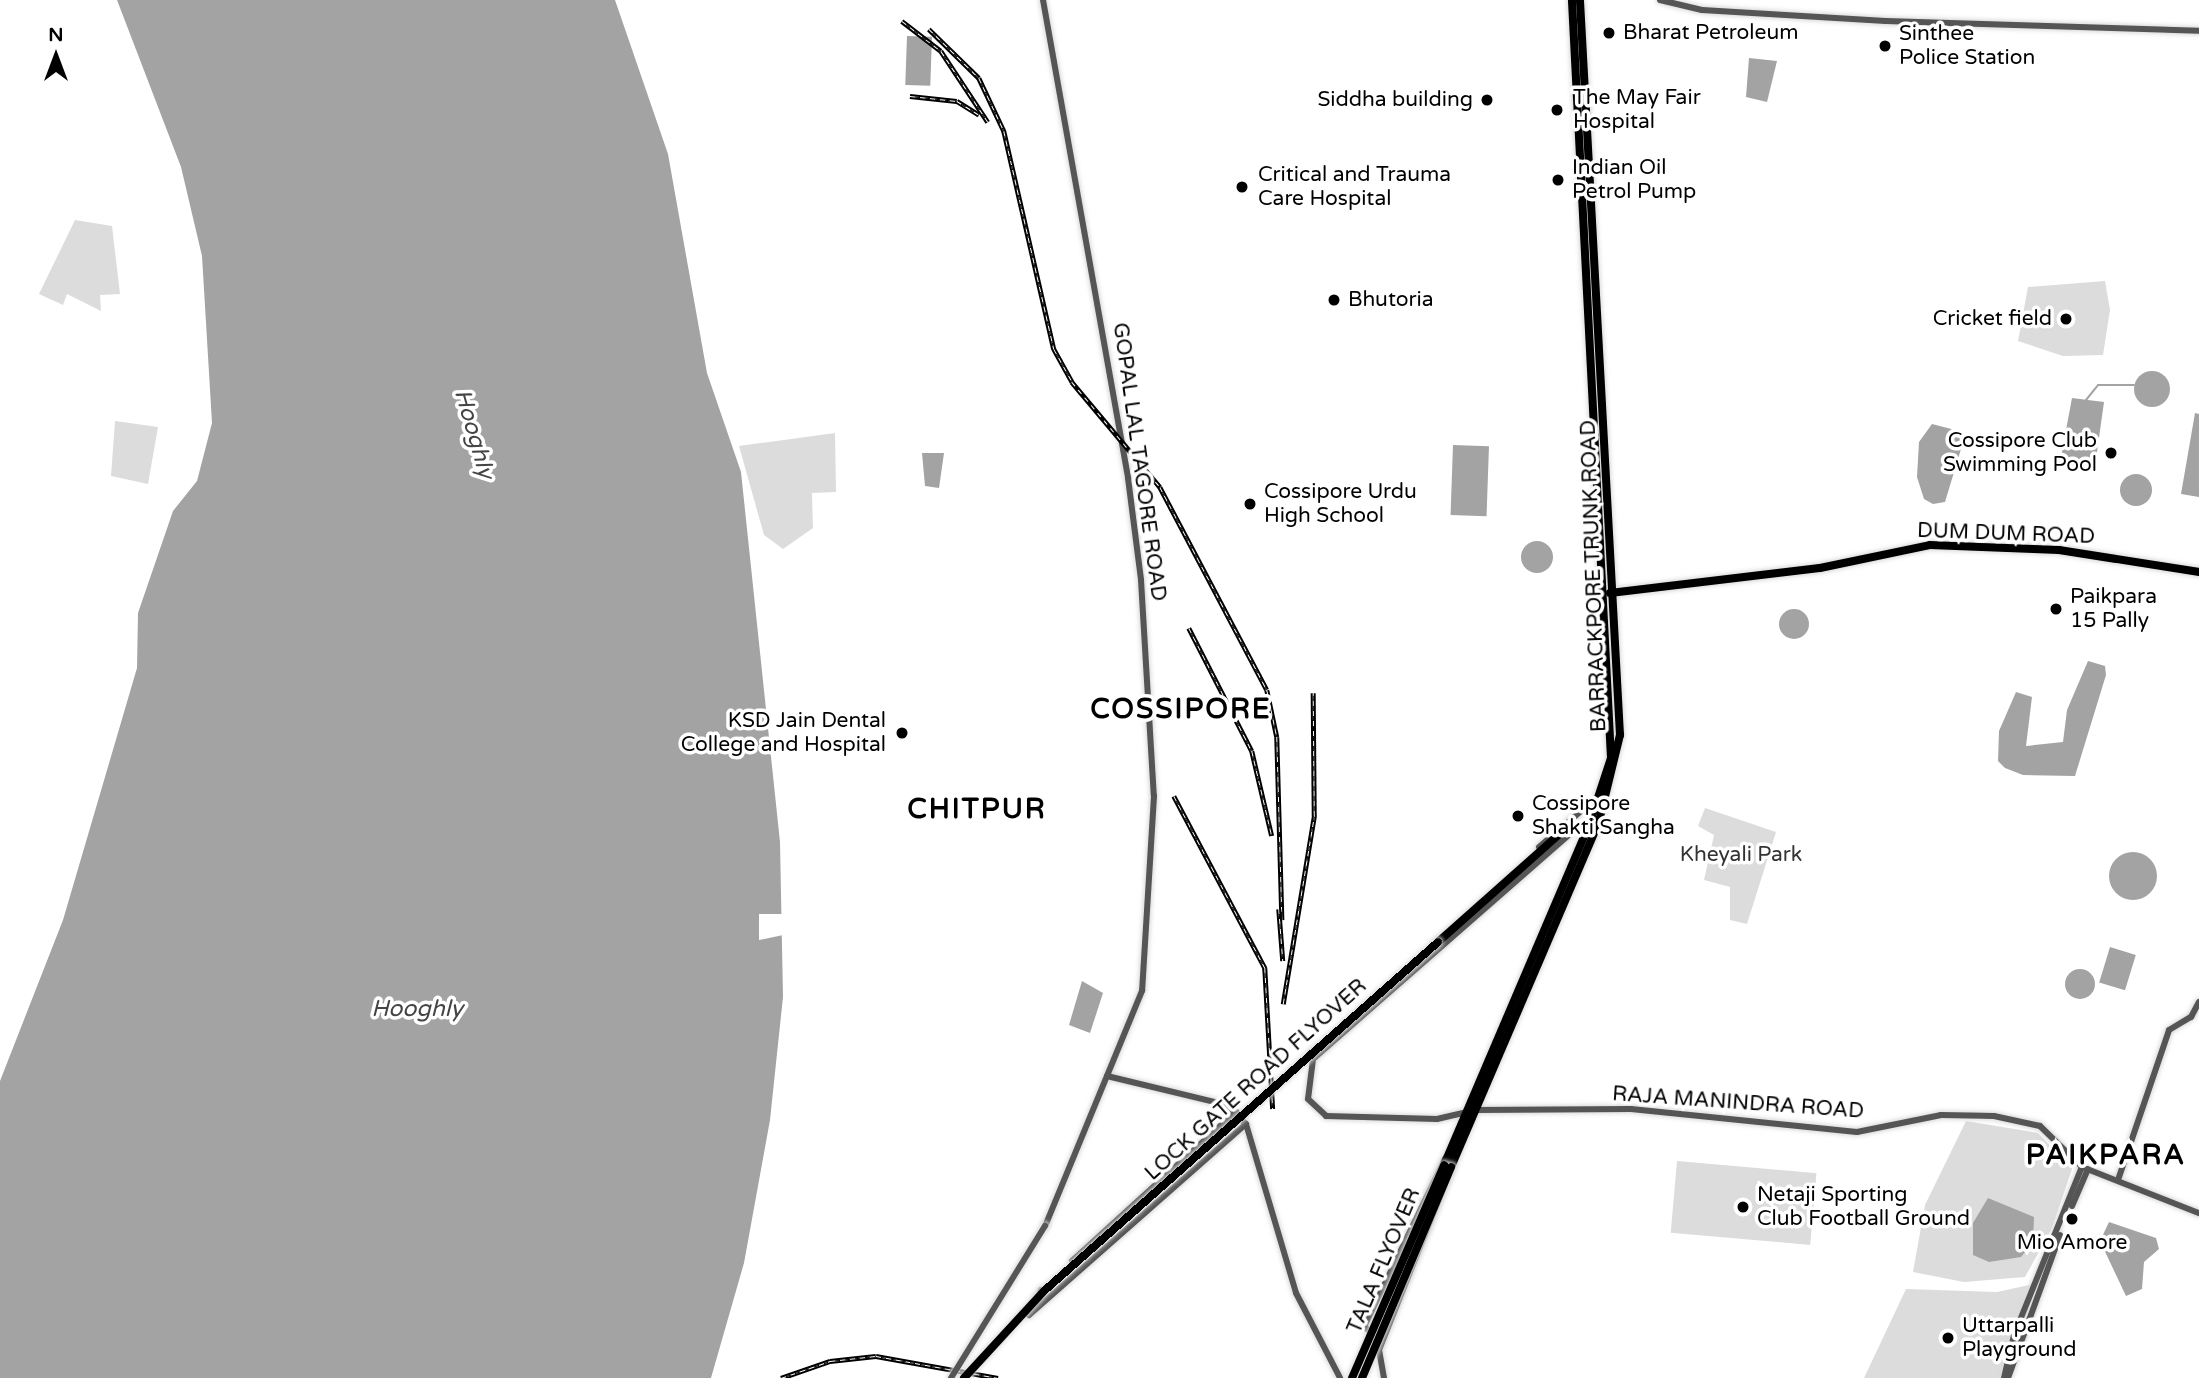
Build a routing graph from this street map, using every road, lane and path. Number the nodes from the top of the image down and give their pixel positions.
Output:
1 (1043, 0) edge
2 (1572, 0) edge
3 (1580, 0) edge
4 (1660, 0) edge
5 (2199, 31) edge
6 (1593, 404) junction
7 (1605, 404) junction
8 (2199, 572) edge
9 (1614, 592) junction
10 (1604, 594) junction
11 (1601, 805) junction
12 (1591, 822) junction
13 (2199, 1002) edge
14 (1312, 1059) junction
15 (1107, 1076) junction
16 (1476, 1110) junction
17 (1236, 1112) junction
18 (1464, 1113) junction
19 (1246, 1124) junction
20 (1449, 1163) junction
21 (2085, 1168) junction
22 (2118, 1180) junction
23 (2199, 1213) edge
24 (1384, 1338) junction
25 (951, 1378) edge
26 (964, 1378) edge
27 (1340, 1378) edge
28 (1352, 1378) edge
29 (1362, 1378) edge
30 (1384, 1378) edge
31 (2006, 1378) edge

1 - 15 street, GOPAL LAL TAGORE ROAD
2 - 6 main road, BARRACKPORE TRUNK ROAD
3 - 7 main road, BARRACKPORE TRUNK ROAD
4 - 5 street
6 - 7 main road
6 - 10 main road, BARRACKPORE TRUNK ROAD
7 - 9 main road, BARRACKPORE TRUNK ROAD
8 - 9 main road, DUM DUM ROAD
9 - 10 main road, DUM DUM ROAD
9 - 11 main road, BARRACKPORE TRUNK ROAD
10 - 11 main road, BARRACKPORE TRUNK ROAD
11 - 12 main road, BARRACKPORE TRUNK ROAD
11 - 14 street, RAJA MANINDRA ROAD
12 - 14 street
12 - 16 main road, BARRACKPORE TRUNK ROAD
12 - 18 main road, BARRACKPORE TRUNK ROAD
12 - 26 main road, LOCK GATE ROAD FLYOVER, bridge
13 - 22 street
14 - 18 street, RAJA MANINDRA ROAD
15 - 17 street
15 - 25 street, GOPAL LAL TAGORE ROAD, bridge
16 - 18 street, RAJA MANINDRA ROAD
16 - 20 main road, BARRACKPORE TRUNK ROAD
16 - 21 street, RAJA MANINDRA ROAD
17 - 19 street
17 - 19 street
18 - 20 main road, BARRACKPORE TRUNK ROAD
19 - 27 street
20 - 24 street
20 - 24 street
20 - 28 main road, TALA FLYOVER, bridge
20 - 29 main road, TALA FLYOVER, bridge
21 - 22 street, RAJA MANINDRA ROAD
21 - 31 street
22 - 23 street, RAJA MANINDRA ROAD
24 - 30 street

